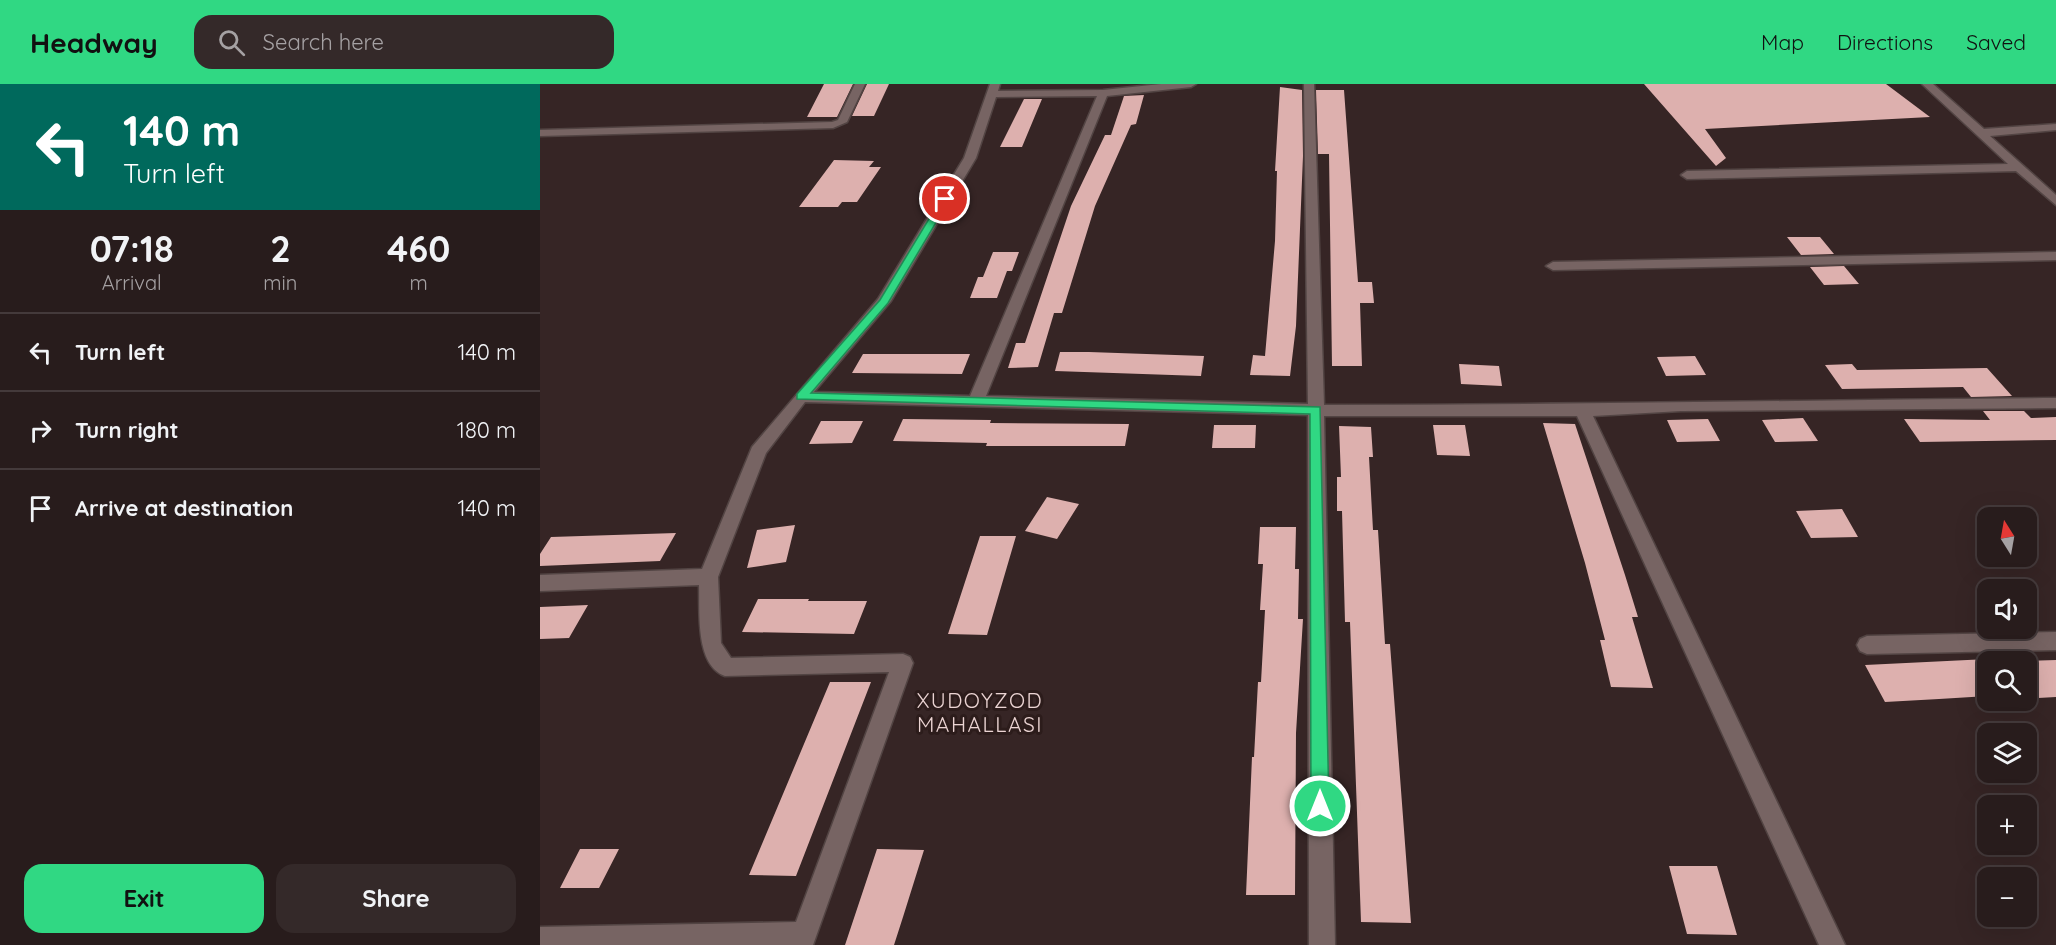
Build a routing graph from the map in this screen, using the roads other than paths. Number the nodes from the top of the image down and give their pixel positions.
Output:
1 (860, 84) edge
2 (1191, 84) edge
3 (1309, 84) edge
4 (1927, 84) edge
5 (993, 89) edge
6 (1104, 93) junction
7 (2056, 127) edge
8 (540, 133) edge
9 (1981, 133) junction
10 (2016, 167) junction
11 (1687, 175) dead end
12 (2056, 201) edge
13 (2056, 256) edge
14 (1553, 266) dead end
15 (801, 397) junction
16 (976, 401) junction
17 (2056, 403) edge
18 (1316, 410) junction
19 (1583, 411) junction
20 (708, 577) junction
21 (540, 583) edge
22 (2056, 641) edge
23 (1867, 645) dead end
24 (540, 940) edge
25 (801, 940) edge
26 (1322, 945) edge
27 (1832, 945) edge

1 - 8 street
2 - 6 street
3 - 18 street
4 - 9 street
5 - 6 street
5 - 15 street
6 - 16 street
7 - 9 street
9 - 10 street
10 - 11 street
10 - 12 street
13 - 14 street
15 - 16 street
15 - 20 street
16 - 18 street
17 - 19 street
18 - 19 street
18 - 26 street
19 - 27 street
20 - 21 street
20 - 25 street
22 - 23 street
24 - 25 street

